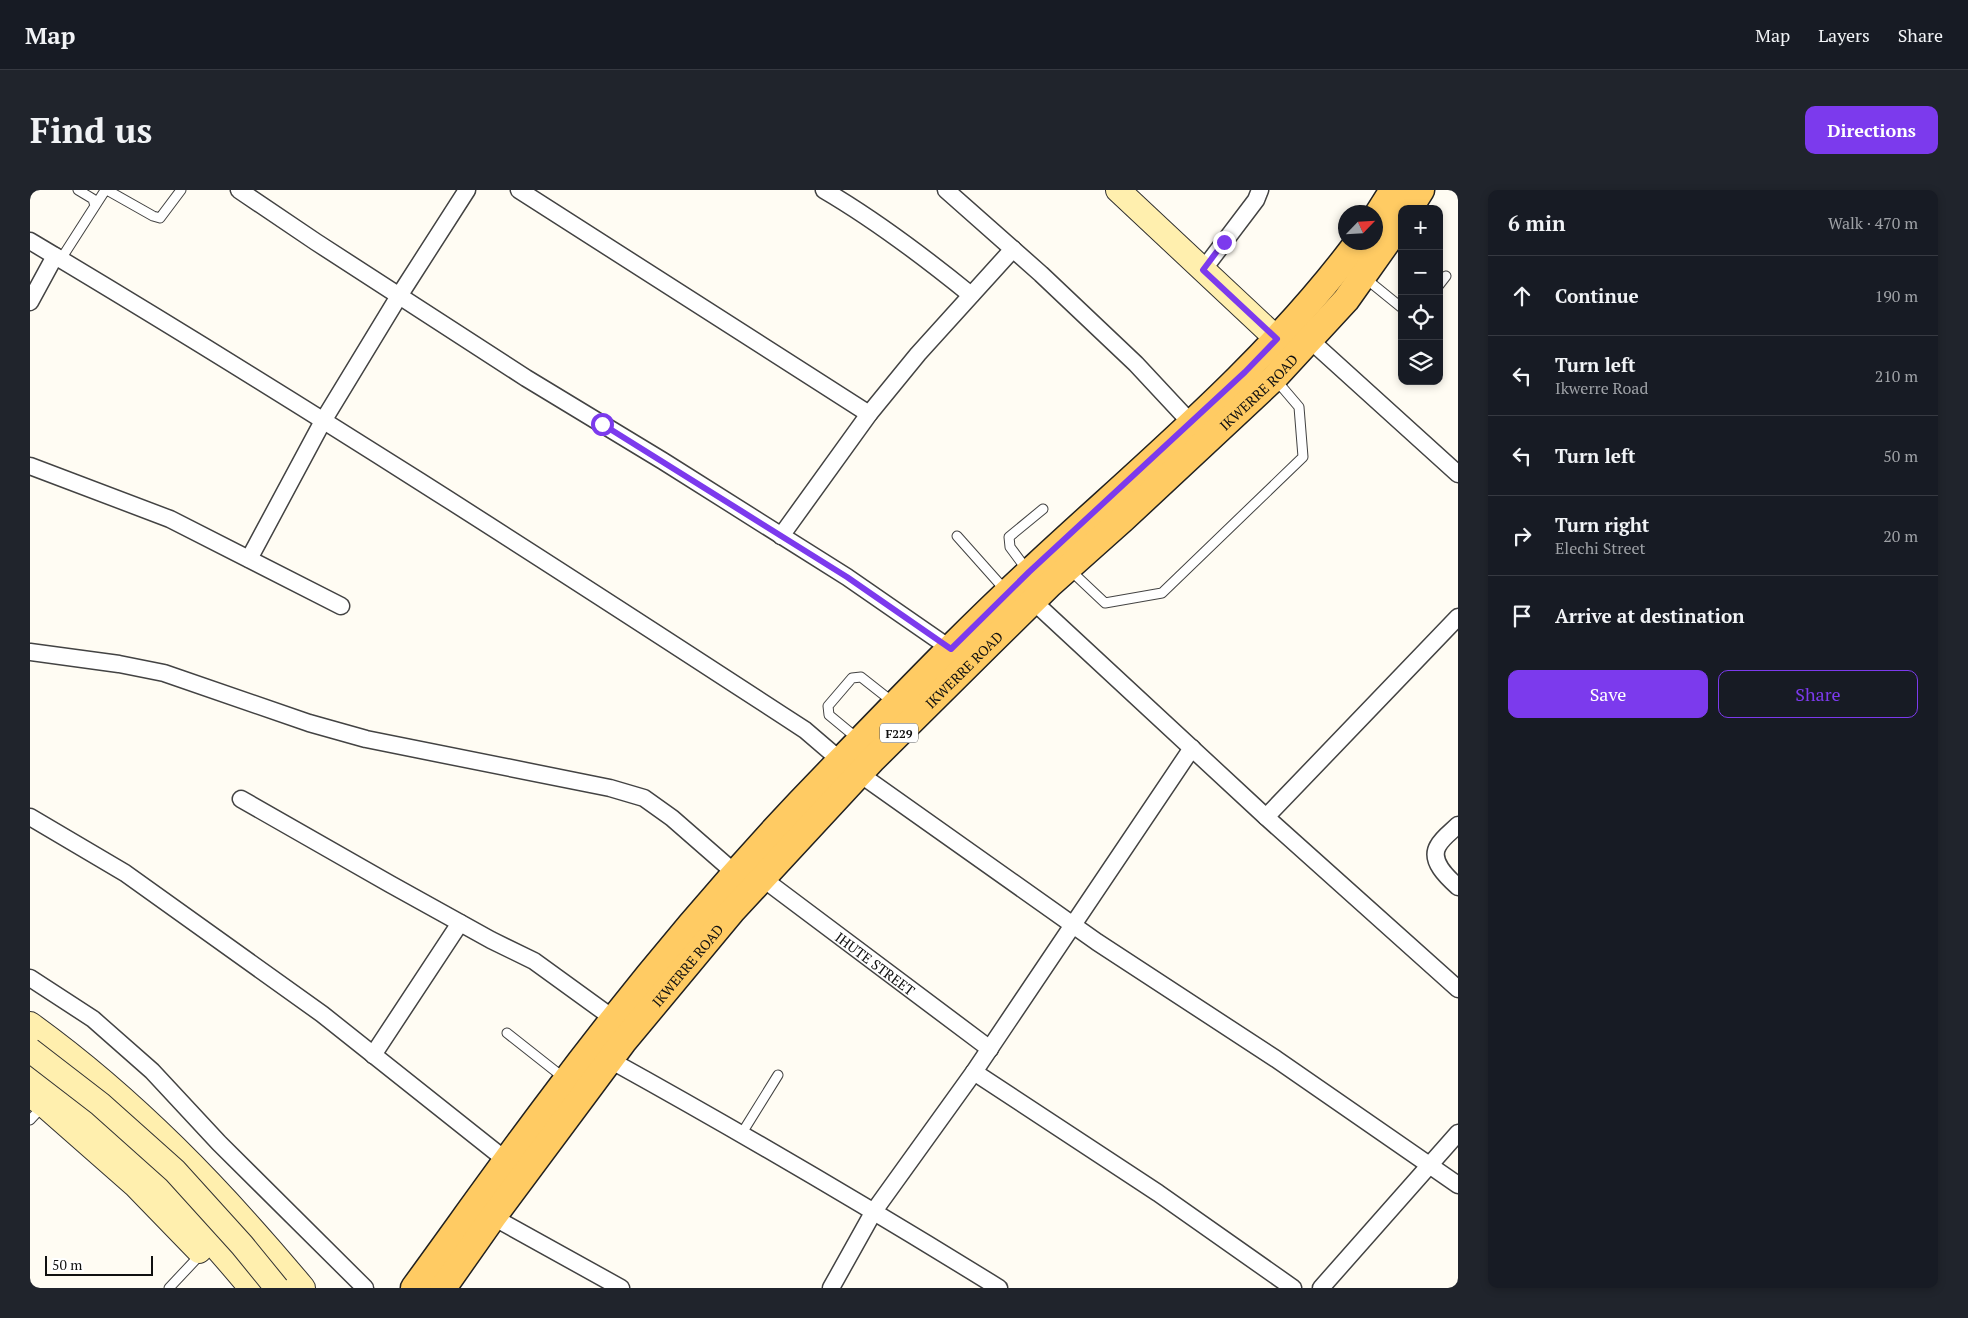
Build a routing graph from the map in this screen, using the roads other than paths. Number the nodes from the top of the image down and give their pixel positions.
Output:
1 (78, 190) edge
2 (181, 190) edge
3 (239, 190) edge
4 (467, 190) edge
5 (519, 190) edge
6 (824, 190) edge
7 (946, 190) edge
8 (1118, 190) edge
9 (1260, 190) edge
10 (1393, 190) edge
11 (1421, 190) edge
12 (1412, 205) edge
13 (95, 206) junction
14 (1383, 206) edge
15 (1398, 226) edge
16 (30, 241) edge
17 (1012, 249) junction
18 (1352, 250) edge
19 (58, 258) junction
20 (1203, 270) junction
21 (1363, 276) junction
22 (1446, 276) dead end
23 (1443, 280) edge
24 (971, 295) junction
25 (399, 296) junction
26 (30, 302) edge
27 (1398, 305) edge
28 (1277, 339) junction
29 (1310, 340) junction
30 (1274, 378) junction
31 (869, 414) junction
32 (323, 421) junction
33 (1191, 423) junction
34 (30, 466) edge
35 (1458, 474) edge
36 (1043, 509) dead end
37 (781, 536) junction
38 (957, 536) dead end
39 (249, 559) junction
40 (1068, 568) junction
41 (1029, 572) junction
42 (1007, 593) junction
43 (1033, 601) junction
44 (341, 606) dead end
45 (1458, 616) edge
46 (951, 649) junction
47 (30, 652) edge
48 (896, 704) junction
49 (860, 741) junction
50 (1192, 748) junction
51 (850, 767) junction
52 (241, 799) dead end
53 (30, 817) edge
54 (1266, 817) junction
55 (1458, 825) edge
56 (736, 873) junction
57 (762, 878) junction
58 (1458, 887) edge
59 (460, 923) junction
60 (1072, 924) junction
61 (30, 978) edge
62 (1458, 989) edge
63 (614, 1019) junction
64 (30, 1024) edge
65 (507, 1033) dead end
66 (990, 1049) junction
67 (30, 1050) edge
68 (373, 1055) junction
69 (610, 1060) junction
70 (30, 1070) edge
71 (974, 1072) junction
72 (778, 1075) dead end
73 (566, 1080) junction
74 (35, 1106) edge
75 (742, 1133) junction
76 (1458, 1133) edge
77 (507, 1161) junction
78 (1430, 1166) junction
79 (1458, 1186) edge
80 (874, 1211) junction
81 (493, 1217) junction
82 (201, 1253) junction
83 (274, 1253) junction
84 (169, 1288) edge
85 (237, 1288) edge
86 (257, 1288) edge
87 (277, 1288) edge
88 (303, 1288) edge
89 (364, 1288) edge
90 (414, 1288) edge
91 (443, 1288) edge
92 (621, 1288) edge
93 (831, 1288) edge
94 (998, 1288) edge
95 (1293, 1288) edge
96 (1321, 1288) edge

1 - 13 lane
2 - 13 lane
3 - 25 street
4 - 25 street
5 - 31 street
6 - 24 street
7 - 17 street
8 - 20 street
9 - 20 street
10 - 14 main road
11 - 12 main road
13 - 19 lane
15 - 21 main road, IKWERRE ROAD / F229
16 - 19 street
17 - 24 street
17 - 33 street
18 - 28 main road, IKWERRE ROAD / F229
19 - 26 street
19 - 32 street
20 - 28 street
21 - 27 lane
21 - 29 main road, IKWERRE ROAD / F229
22 - 23 lane
24 - 31 street
25 - 32 street
25 - 37 street
28 - 33 main road, IKWERRE ROAD / F229
29 - 30 main road, IKWERRE ROAD / F229
29 - 35 street
30 - 40 main road, IKWERRE ROAD / F229
30 - 40 lane
31 - 37 street
32 - 39 street
32 - 51 street
33 - 41 main road, IKWERRE ROAD / F229
34 - 39 street
36 - 41 lane
37 - 46 street
38 - 42 lane
39 - 44 street
40 - 43 main road, IKWERRE ROAD / F229
41 - 42 main road, IKWERRE ROAD / F229
42 - 46 main road, IKWERRE ROAD / F229
43 - 50 street
43 - 51 main road, IKWERRE ROAD / F229
45 - 54 street
46 - 48 main road, IKWERRE ROAD / F229
47 - 56 street
48 - 49 main road, IKWERRE ROAD / F229
48 - 49 lane
49 - 51 main road, IKWERRE ROAD / F229
50 - 54 street
50 - 60 street
51 - 56 main road, IKWERRE ROAD / F229
51 - 57 main road, IKWERRE ROAD / F229
51 - 60 street
52 - 59 street
53 - 68 street
54 - 62 street
55 - 58 street
56 - 63 main road, IKWERRE ROAD / F229
57 - 66 street, IHUTE STREET
57 - 69 main road, IKWERRE ROAD / F229
59 - 63 street
59 - 68 street
60 - 66 street
60 - 78 street
61 - 89 street
63 - 73 main road, IKWERRE ROAD / F229
64 - 83 street
65 - 73 lane
66 - 71 street
67 - 87 street, bridge
68 - 77 street
69 - 75 street
69 - 81 main road, IKWERRE ROAD / F229
70 - 85 street
71 - 80 street
71 - 95 street
72 - 75 lane
73 - 77 main road, IKWERRE ROAD / F229
74 - 82 street
75 - 80 street
76 - 78 street
77 - 90 main road, IKWERRE ROAD / F229
78 - 79 street
78 - 96 street
80 - 93 street
80 - 94 street
81 - 91 main road, IKWERRE ROAD / F229
81 - 92 street
82 - 84 lane
82 - 85 street
83 - 86 street
83 - 88 street

